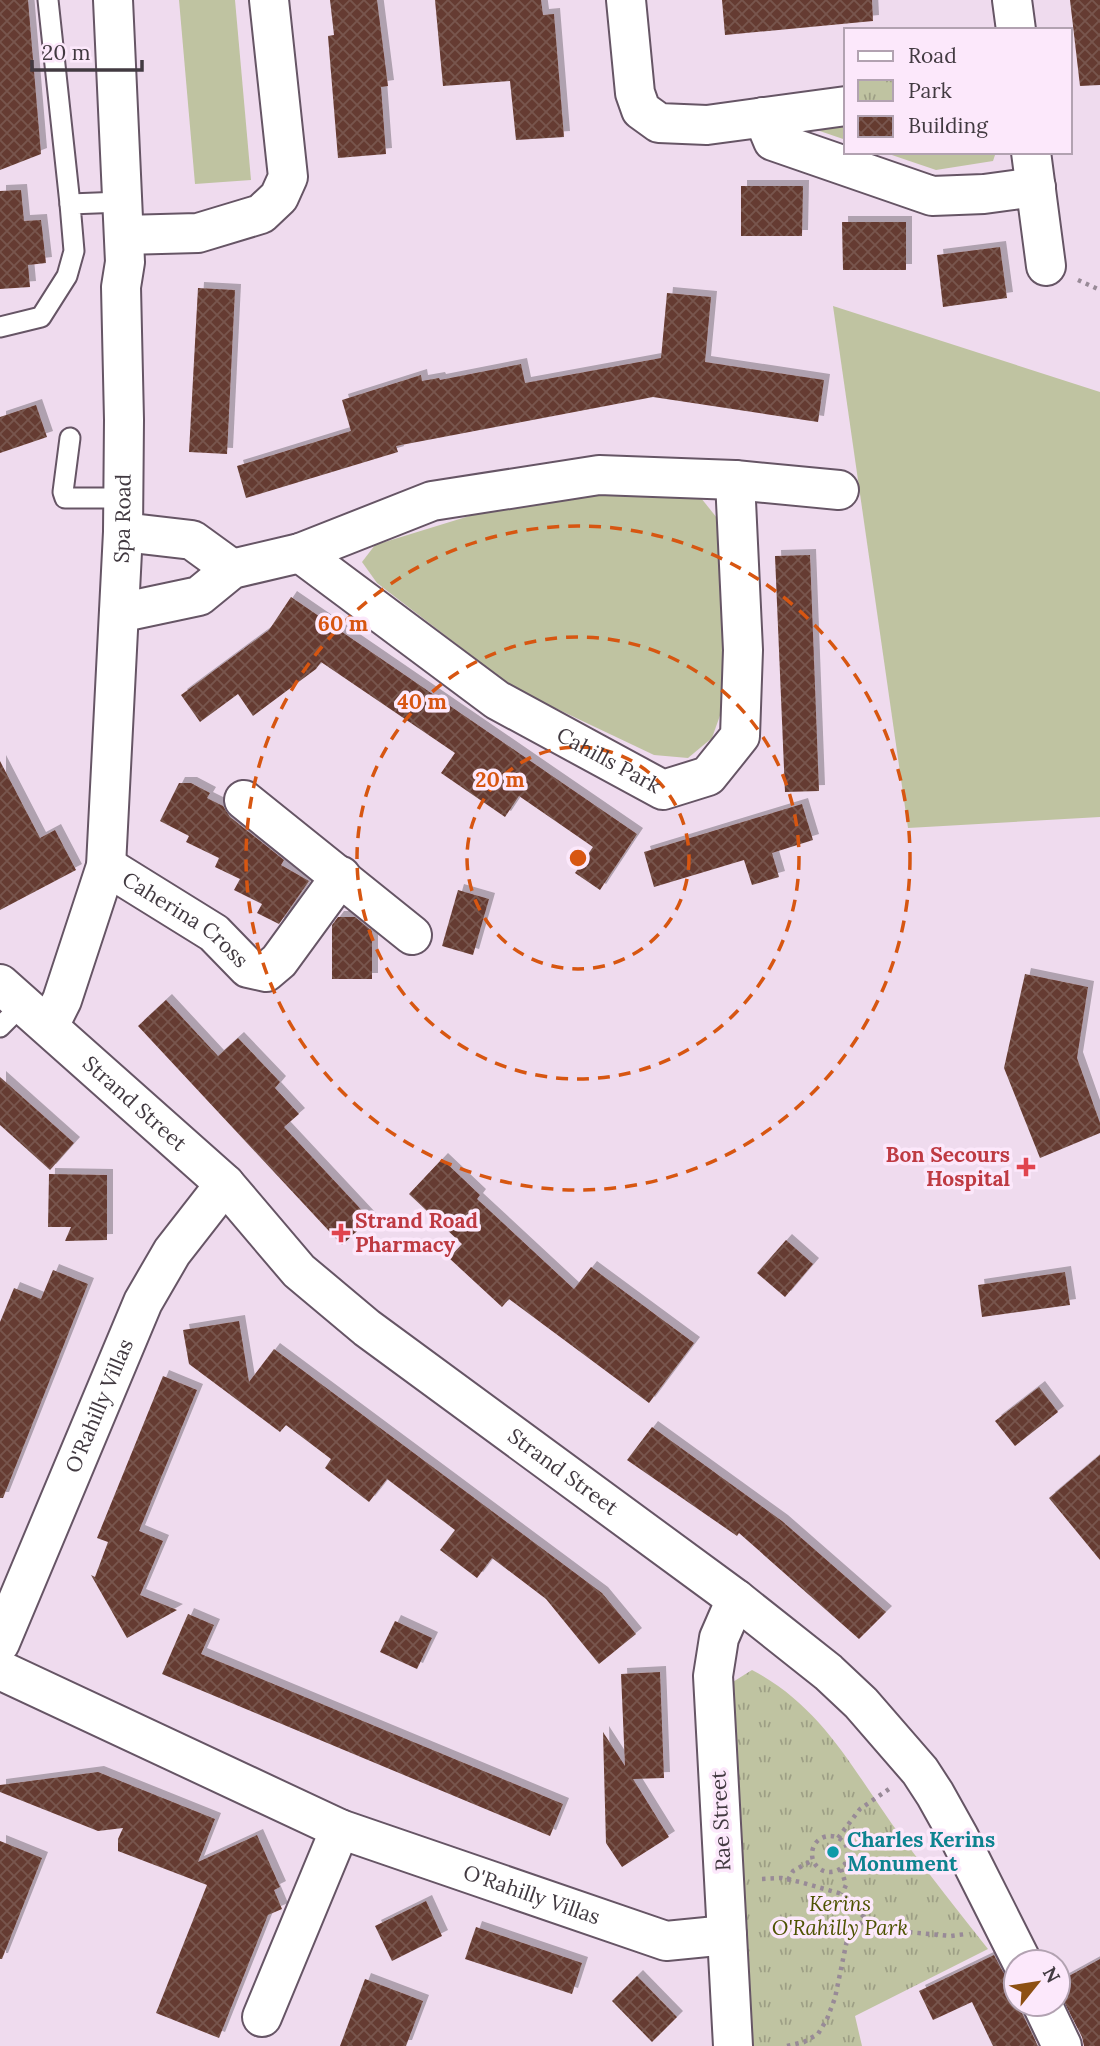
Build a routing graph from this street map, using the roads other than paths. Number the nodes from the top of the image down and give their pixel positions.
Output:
1 (48, 0) edge
2 (113, 0) edge
3 (269, 0) edge
4 (626, 0) edge
5 (1012, 0) edge
6 (1016, 28) edge
7 (844, 106) edge
8 (763, 117) junction
9 (1034, 169) edge
10 (70, 204) junction
11 (123, 219) junction
12 (1046, 266) dead end
13 (0, 327) edge
14 (70, 438) dead end
15 (735, 480) junction
16 (839, 490) dead end
17 (124, 515) junction
18 (300, 553) junction
19 (232, 569) junction
20 (119, 613) junction
21 (244, 800) dead end
22 (106, 866) junction
23 (341, 877) junction
24 (412, 935) dead end
25 (18, 1010) edge
26 (225, 1184) junction
27 (736, 1600) junction
28 (0, 1643) edge
29 (0, 1670) edge
30 (340, 1829) junction
31 (727, 1935) junction
32 (1015, 1948) edge
33 (262, 2017) dead end
34 (1049, 2018) edge
35 (733, 2046) edge
36 (1062, 2046) edge

1 - 10 lane
2 - 11 street, Spa Road
3 - 11 street
4 - 8 street
5 - 6 street
7 - 8 street
8 - 9 street
9 - 12 street
10 - 11 lane
10 - 13 lane
11 - 17 street, Spa Road
14 - 17 lane
15 - 16 street
15 - 18 street
15 - 18 street, Cahills Park
17 - 19 street
17 - 20 street, Spa Road
18 - 19 street
19 - 20 street
20 - 22 street, Spa Road
21 - 23 street
22 - 23 street, Caherina Cross
22 - 25 street, Spa Road
23 - 24 street
25 - 26 street, Strand Street
26 - 27 street, Strand Street
26 - 28 street, O'Rahilly Villas
27 - 31 street, Rae Street
27 - 32 street, Strand Street
29 - 30 street, O'Rahilly Villas
30 - 31 street, O'Rahilly Villas
30 - 33 street
31 - 35 street, Rae Street
34 - 36 street

